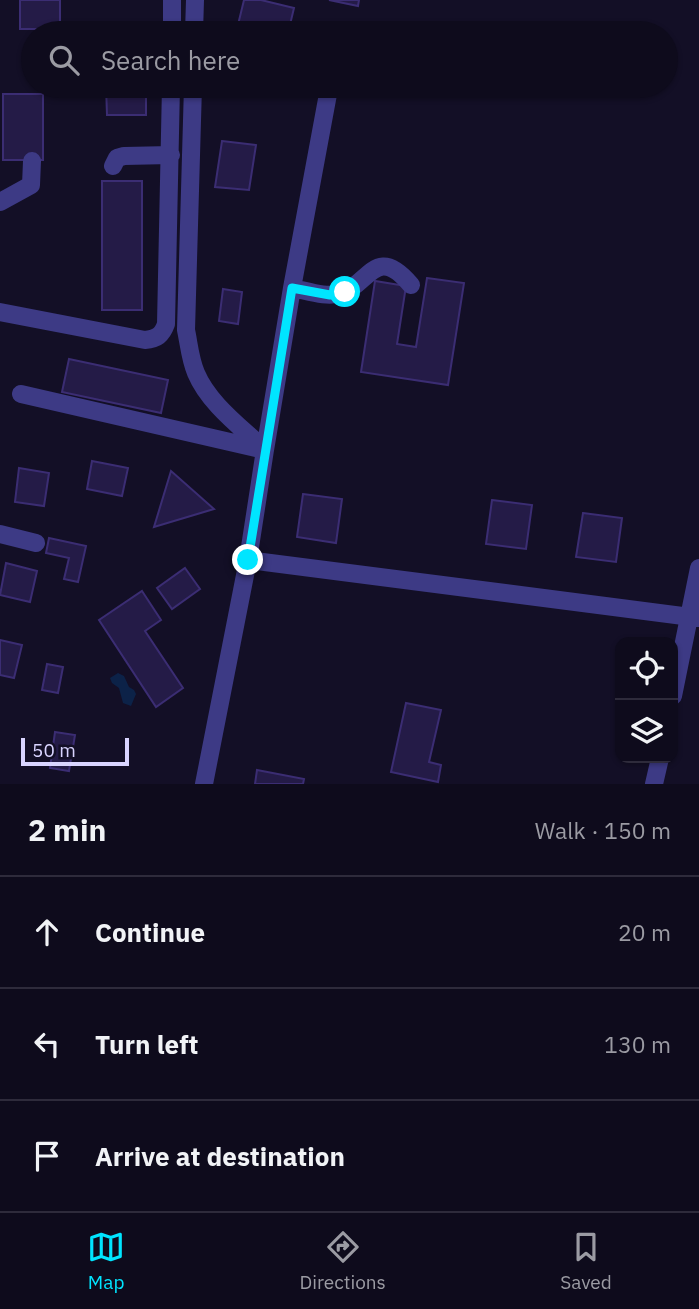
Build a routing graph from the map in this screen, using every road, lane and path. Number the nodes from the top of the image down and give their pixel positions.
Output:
1 (172, 0) edge
2 (195, 0) edge
3 (172, 21) edge
4 (194, 21) edge
5 (171, 98) edge
6 (193, 98) edge
7 (327, 98) edge
8 (171, 155) junction
9 (32, 160) dead end
10 (113, 166) dead end
11 (0, 202) edge
12 (411, 285) dead end
13 (292, 288) junction
14 (0, 312) edge
15 (21, 394) dead end
16 (265, 450) junction
17 (0, 534) edge
18 (36, 543) dead end
19 (248, 560) junction
20 (699, 568) edge
21 (694, 617) edge
22 (678, 677) edge
23 (659, 763) edge
24 (204, 784) edge
25 (654, 784) edge

1 - 3 street
2 - 4 street
5 - 8 street
6 - 16 street
7 - 13 street
8 - 10 street
8 - 14 street
9 - 11 street
12 - 13 street
13 - 16 street
15 - 16 street
16 - 19 street
17 - 18 street
19 - 21 street
19 - 24 street
20 - 21 street
21 - 22 street
23 - 25 street

